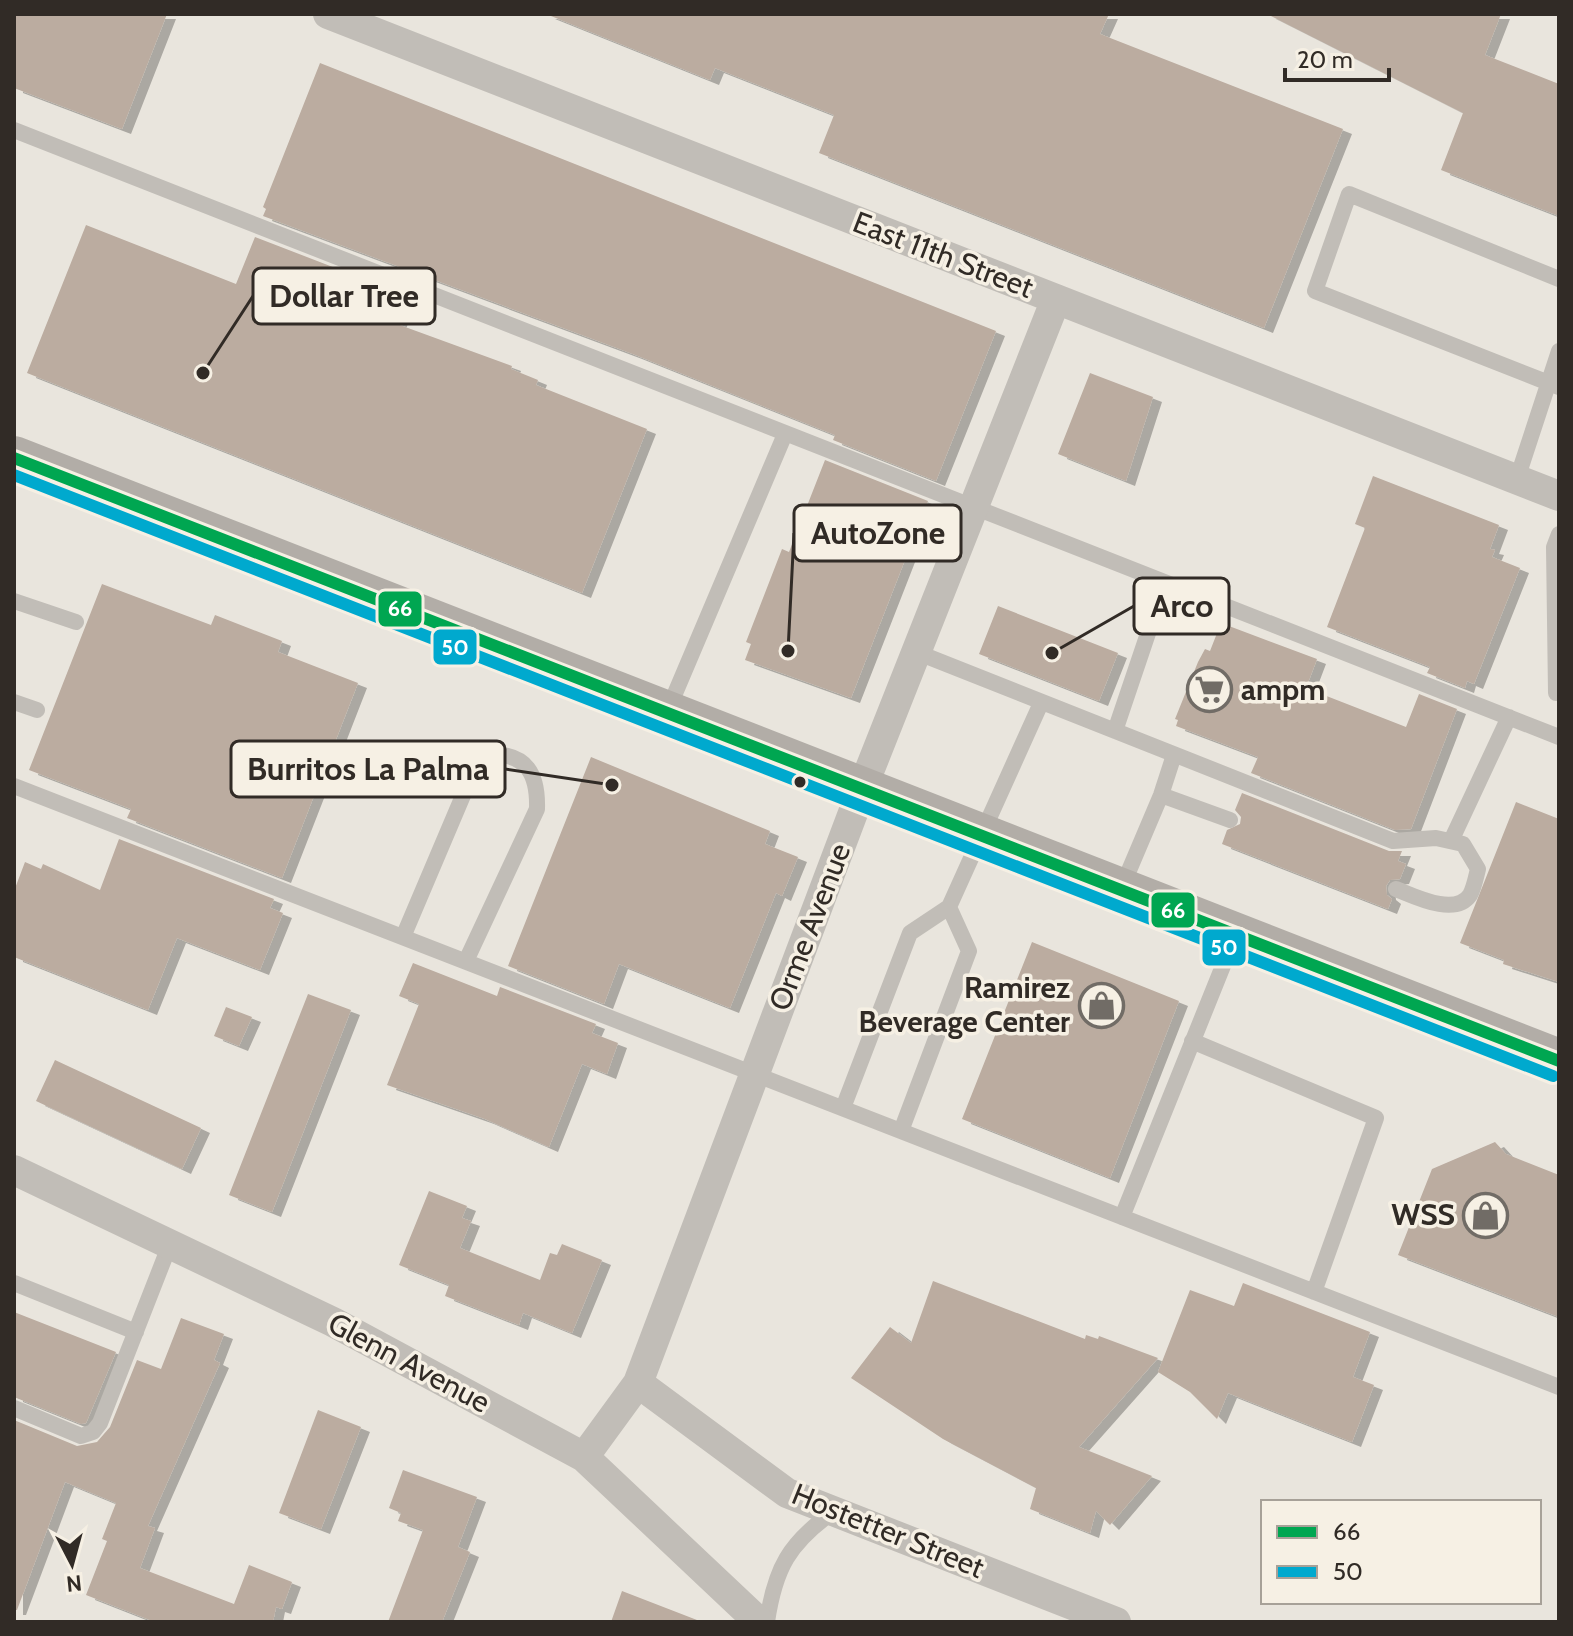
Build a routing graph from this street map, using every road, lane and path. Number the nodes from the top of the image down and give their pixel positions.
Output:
1 (328, 14) edge
2 (14, 130) edge
3 (1559, 279) edge
4 (1056, 299) junction
5 (1559, 351) edge
6 (1553, 385) edge
7 (785, 434) junction
8 (14, 458) edge
9 (1517, 479) junction
10 (1559, 496) edge
11 (973, 508) junction
12 (1559, 534) edge
13 (1165, 583) junction
14 (14, 601) edge
15 (76, 622) dead end
16 (916, 652) junction
17 (1556, 693) dead end
18 (14, 702) edge
19 (1041, 703) junction
20 (37, 710) dead end
21 (667, 712) junction
22 (1509, 717) junction
23 (1115, 731) junction
24 (1559, 737) edge
25 (1174, 755) junction
26 (14, 786) edge
27 (862, 789) junction
28 (1161, 795) junction
29 (1230, 820) dead end
30 (983, 837) junction
31 (1451, 841) junction
32 (1396, 889) dead end
33 (1121, 890) junction
34 (949, 907) junction
35 (1235, 935) junction
36 (403, 937) junction
37 (466, 961) junction
38 (1192, 1041) junction
39 (1559, 1061) edge
40 (754, 1073) junction
41 (843, 1108) junction
42 (901, 1131) junction
43 (14, 1170) edge
44 (1122, 1217) junction
45 (170, 1244) junction
46 (14, 1283) edge
47 (1314, 1292) junction
48 (136, 1332) junction
49 (638, 1383) junction
50 (1559, 1387) edge
51 (14, 1408) edge
52 (584, 1457) junction
53 (834, 1511) junction
54 (759, 1622) edge
55 (767, 1622) edge
56 (1116, 1622) edge

1 - 4 street, East 11th Street
2 - 7 lane
3 - 6 lane
4 - 9 street, East 11th Street
4 - 11 street, Orme Avenue
5 - 6 lane
6 - 9 lane
7 - 11 lane
7 - 21 lane
8 - 21 main road
9 - 10 street, East 11th Street
11 - 13 lane
11 - 16 street, Orme Avenue
12 - 17 lane
13 - 22 lane
13 - 23 lane
14 - 15 lane
16 - 19 lane
16 - 27 street, Orme Avenue
18 - 20 lane
19 - 23 lane
19 - 30 lane
21 - 27 main road
22 - 24 lane
22 - 31 lane
23 - 25 lane
25 - 28 lane
25 - 31 lane
26 - 36 lane
27 - 30 main road
27 - 40 street, Orme Avenue
28 - 29 lane
28 - 33 lane
30 - 33 main road
30 - 34 lane
31 - 32 lane
33 - 35 main road
34 - 41 lane
34 - 42 lane
35 - 38 lane
35 - 39 main road
36 - 37 lane
36 - 37 lane
37 - 40 lane
38 - 44 lane
38 - 47 lane
40 - 41 lane
40 - 49 street, Orme Avenue
41 - 42 lane
42 - 44 lane
43 - 45 street, Glenn Avenue
44 - 47 lane
45 - 48 lane
45 - 52 street, Glenn Avenue
46 - 48 lane
47 - 50 lane
48 - 51 lane
49 - 52 street, Orme Avenue
49 - 53 street, Hostetter Street
52 - 54 street, Glenn Avenue
53 - 55 lane
53 - 56 street, Hostetter Street

